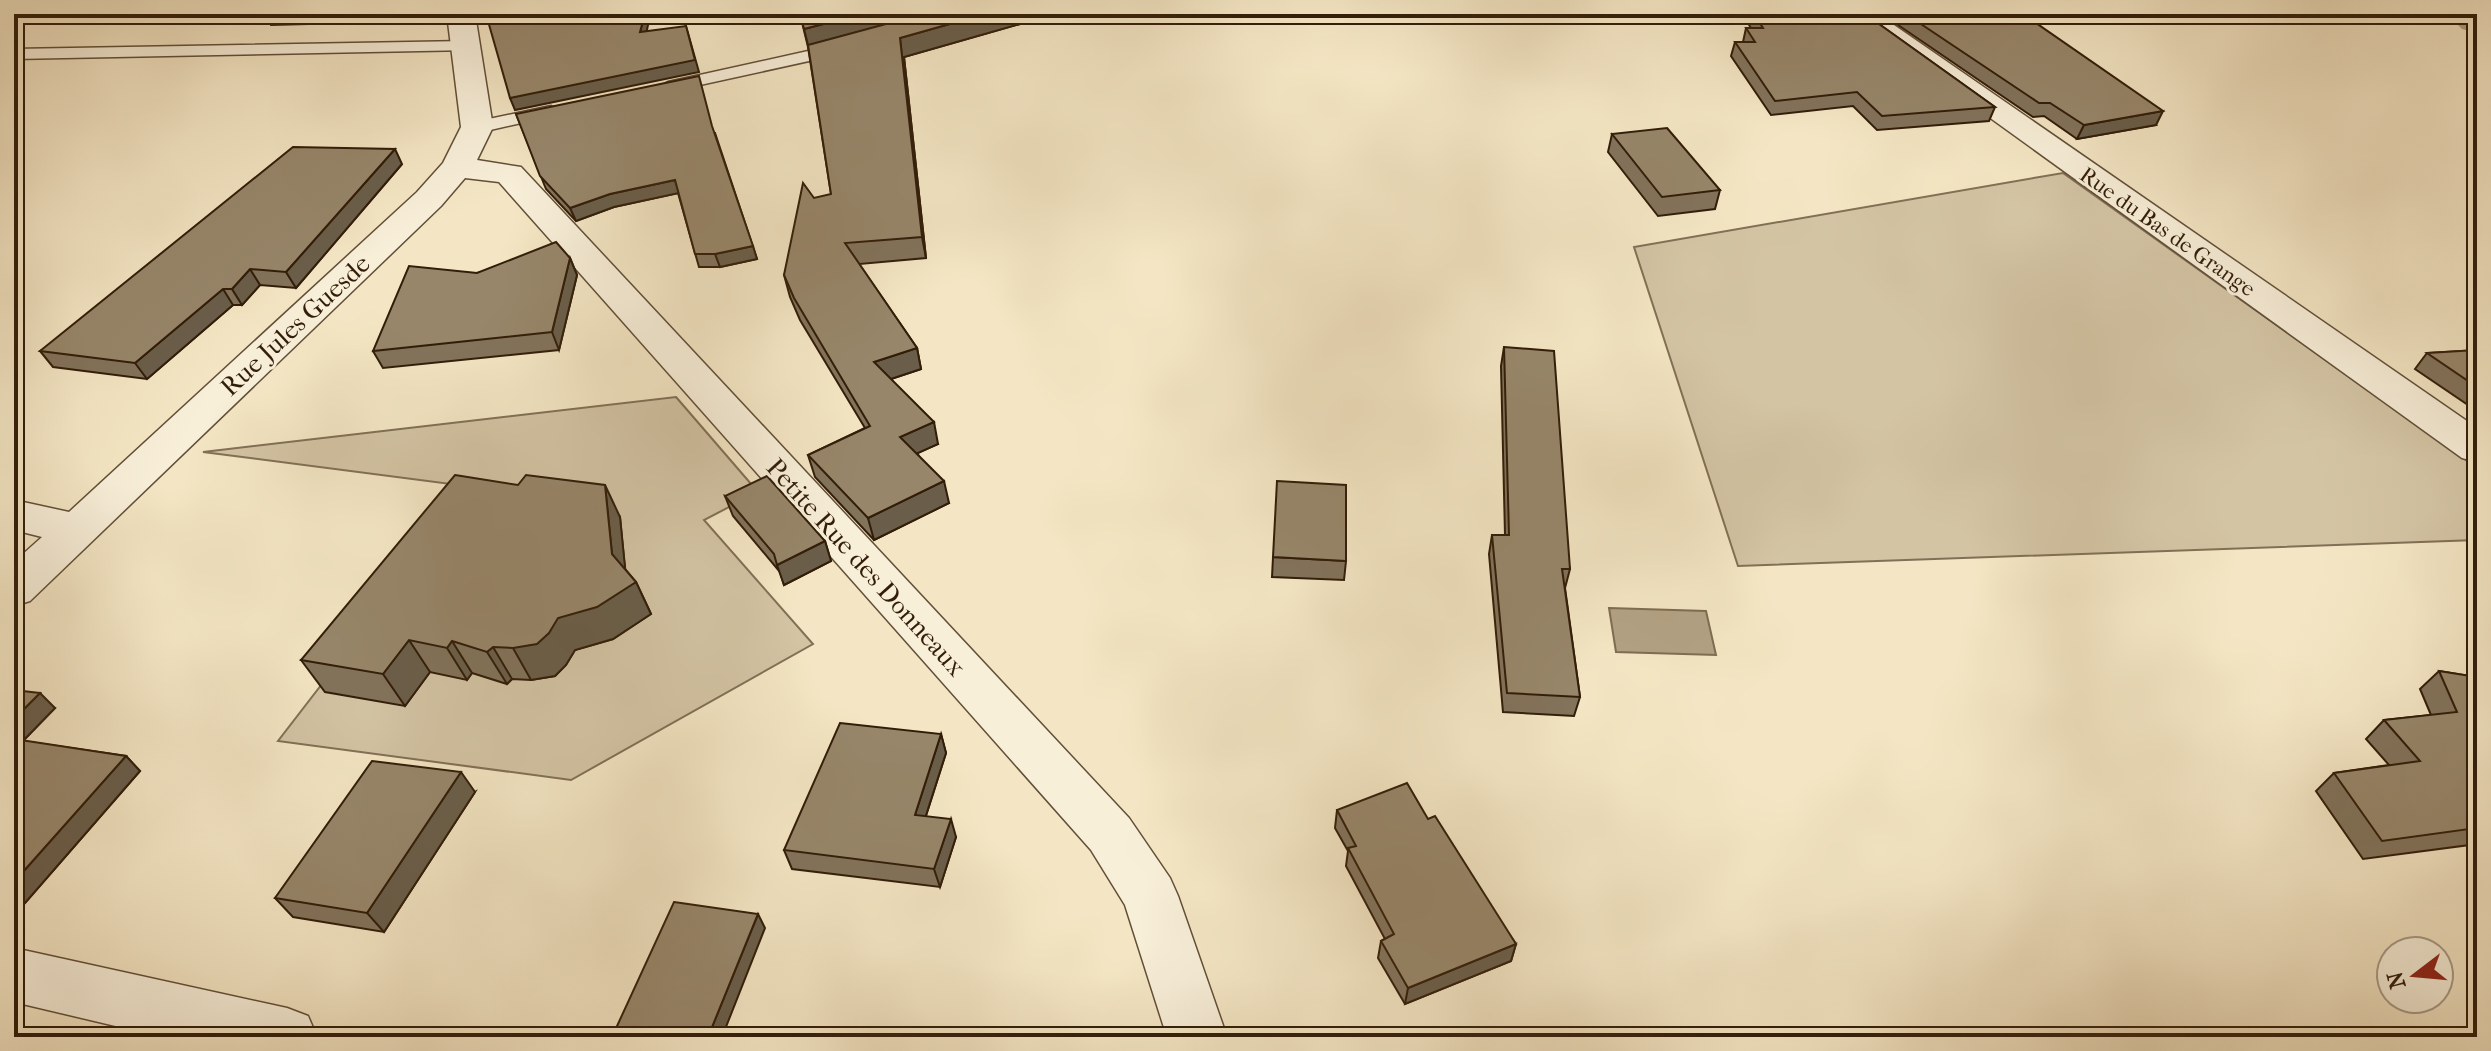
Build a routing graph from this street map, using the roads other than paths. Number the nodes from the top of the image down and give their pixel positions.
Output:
1 (461, 14) edge
2 (1860, 14) edge
3 (864, 43) edge
4 (466, 46) junction
5 (14, 54) edge
6 (648, 91) edge
7 (570, 107) edge
8 (477, 127) junction
9 (457, 167) junction
10 (2477, 448) edge
11 (14, 515) edge
12 (77, 529) junction
13 (14, 589) edge
14 (14, 975) edge
15 (287, 1037) edge
16 (1197, 1037) edge

1 - 4 street
2 - 10 street, Rue du Bas de Grange
3 - 6 lane
4 - 5 lane
4 - 8 street
7 - 8 lane
8 - 9 street, Rue Jules Guesde
9 - 12 street, Rue Jules Guesde
9 - 16 street, Petite Rue des Donneaux
11 - 12 street
12 - 13 street, Rue Jules Guesde
14 - 15 street

